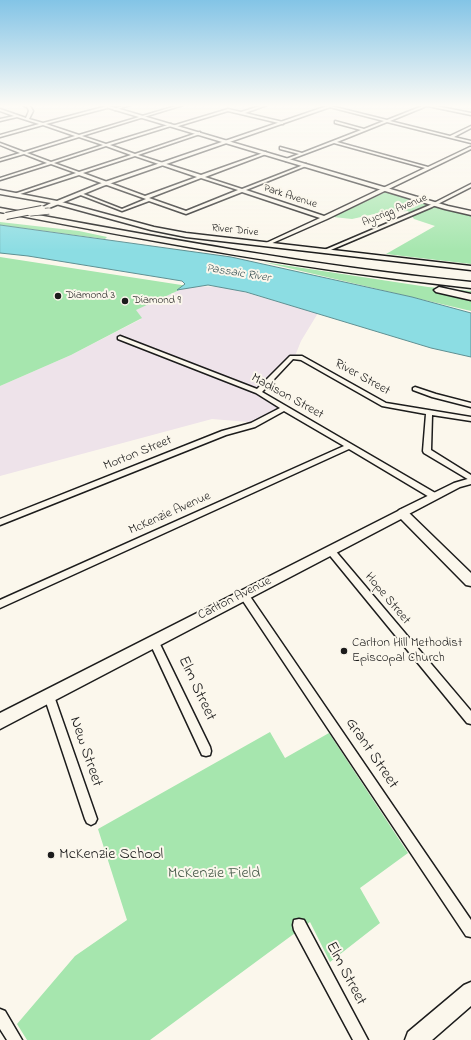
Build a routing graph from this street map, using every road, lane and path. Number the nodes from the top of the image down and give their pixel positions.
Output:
1 (22, 154) edge
2 (25, 154) edge
3 (79, 154) edge
4 (131, 154) edge
5 (139, 154) edge
6 (194, 154) edge
7 (264, 154) edge
8 (267, 154) edge
9 (302, 154) edge
10 (376, 154) edge
11 (459, 154) edge
12 (135, 155) junction
13 (0, 160) edge
14 (287, 160) junction
15 (50, 163) junction
16 (163, 164) junction
17 (305, 165) junction
18 (429, 168) junction
19 (79, 174) junction
20 (201, 177) junction
21 (0, 179) edge
22 (105, 184) junction
23 (471, 185) edge
24 (384, 189) junction
25 (243, 191) junction
26 (0, 192) edge
27 (80, 194) junction
28 (15, 195) junction
29 (28, 197) junction
30 (146, 199) junction
31 (0, 202) edge
32 (58, 203) junction
33 (436, 204) junction
34 (0, 205) edge
35 (55, 212) junction
36 (471, 213) edge
37 (24, 214) junction
38 (103, 214) junction
39 (2, 216) edge
40 (324, 218) junction
41 (268, 244) junction
42 (324, 251) junction
43 (471, 268) edge
44 (345, 269) junction
45 (471, 280) edge
46 (471, 285) edge
47 (471, 297) edge
48 (120, 338) dead end
49 (416, 389) dead end
50 (258, 392) junction
51 (471, 404) edge
52 (284, 408) junction
53 (429, 412) junction
54 (471, 419) edge
55 (350, 446) junction
56 (471, 479) edge
57 (434, 496) junction
58 (402, 513) junction
59 (0, 522) edge
60 (330, 550) junction
61 (471, 581) edge
62 (244, 595) junction
63 (0, 604) edge
64 (154, 641) junction
65 (49, 696) junction
66 (471, 719) edge
67 (0, 721) edge
68 (206, 750) dead end
69 (91, 819) dead end
70 (299, 925) dead end
71 (471, 931) edge
72 (471, 992) edge
73 (0, 1016) edge
74 (15, 1040) edge
75 (361, 1040) edge
76 (416, 1040) edge

1 - 13 street
2 - 15 street
3 - 15 street
4 - 12 street, Park Avenue
5 - 12 street
6 - 16 main road
7 - 20 street
8 - 14 main road
9 - 14 street
10 - 18 street
11 - 18 street
12 - 16 street, Park Avenue
12 - 19 street
14 - 17 main road
15 - 19 street
15 - 21 street
16 - 20 street, Park Avenue
16 - 22 main road
17 - 24 main road
17 - 25 street
18 - 24 street
19 - 22 street
19 - 28 street
20 - 25 street, Park Avenue
20 - 30 street
22 - 27 main road
22 - 30 street
23 - 33 street, Aycrigg Avenue
24 - 33 main road
24 - 40 street
25 - 30 street
25 - 40 street, Park Avenue
26 - 28 main road, River Drive
27 - 30 street
27 - 32 main road
28 - 29 main road, River Drive
29 - 32 main road, River Drive
29 - 39 main road, bridge
31 - 35 highway
32 - 37 main road, bridge
32 - 38 street, River Drive
33 - 36 main road
33 - 42 street, Aycrigg Avenue
34 - 35 highway
35 - 37 street, bridge
35 - 38 street
35 - 45 highway
37 - 39 main road, bridge
38 - 41 street, River Drive
39 - 44 highway
40 - 41 street
41 - 42 street, River Drive
42 - 43 street, River Drive
44 - 46 highway
44 - 47 highway
48 - 50 street, Madison Street
49 - 51 street
50 - 52 street, Madison Street
50 - 53 street, River Street
52 - 55 street, Madison Street
52 - 59 street, Morton Street
53 - 54 street, River Street
53 - 56 street
55 - 57 street, Madison Street
55 - 63 street, McKenzie Avenue
56 - 57 street, Carlton Avenue
57 - 58 street, Carlton Avenue
58 - 60 main road, Carlton Avenue
58 - 61 main road
60 - 62 main road, Carlton Avenue
60 - 66 street, Hope Street
62 - 64 main road, Carlton Avenue
62 - 71 street, Grant Street
64 - 65 main road, Carlton Avenue
64 - 68 street, Elm Street
65 - 67 main road, Carlton Avenue
65 - 69 street, New Street
70 - 75 street, Elm Street
72 - 76 main road
73 - 74 street

